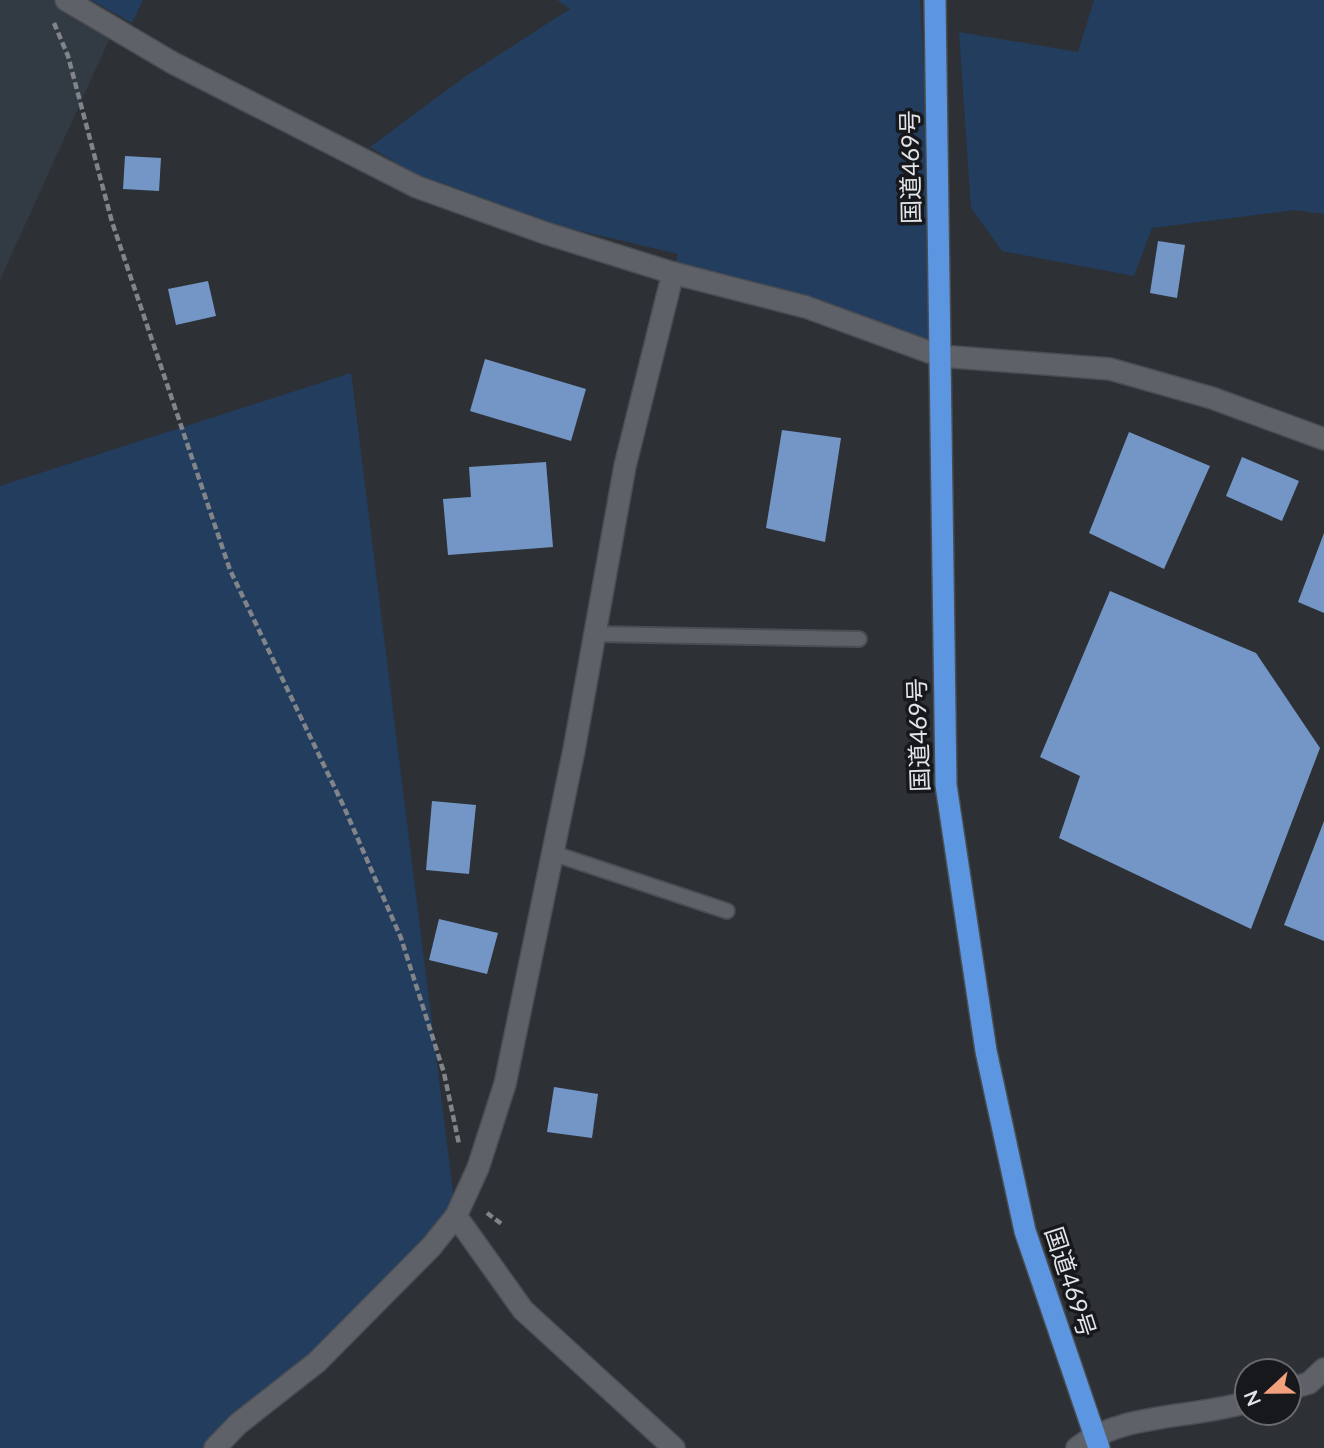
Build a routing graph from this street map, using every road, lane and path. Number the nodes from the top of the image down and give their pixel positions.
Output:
1 (935, 0) edge
2 (57, 6) edge
3 (673, 273) junction
4 (940, 356) junction
5 (1324, 439) edge
6 (595, 634) junction
7 (859, 639) dead end
8 (552, 853) junction
9 (727, 911) dead end
10 (460, 1150) dead end
11 (482, 1209) dead end
12 (456, 1216) junction
13 (503, 1225) dead end
14 (1324, 1369) edge
15 (1303, 1385) edge
16 (1233, 1405) edge
17 (1090, 1444) edge
18 (215, 1448) edge
19 (674, 1448) edge

1 - 4 highway, 国道469号
2 - 3 street
2 - 10 path
3 - 4 street
3 - 6 street
4 - 5 street
4 - 17 highway, 国道469号
6 - 7 lane
6 - 8 street
8 - 9 lane
8 - 12 street
11 - 13 path
12 - 18 street
12 - 19 street
14 - 15 street
16 - 17 street

